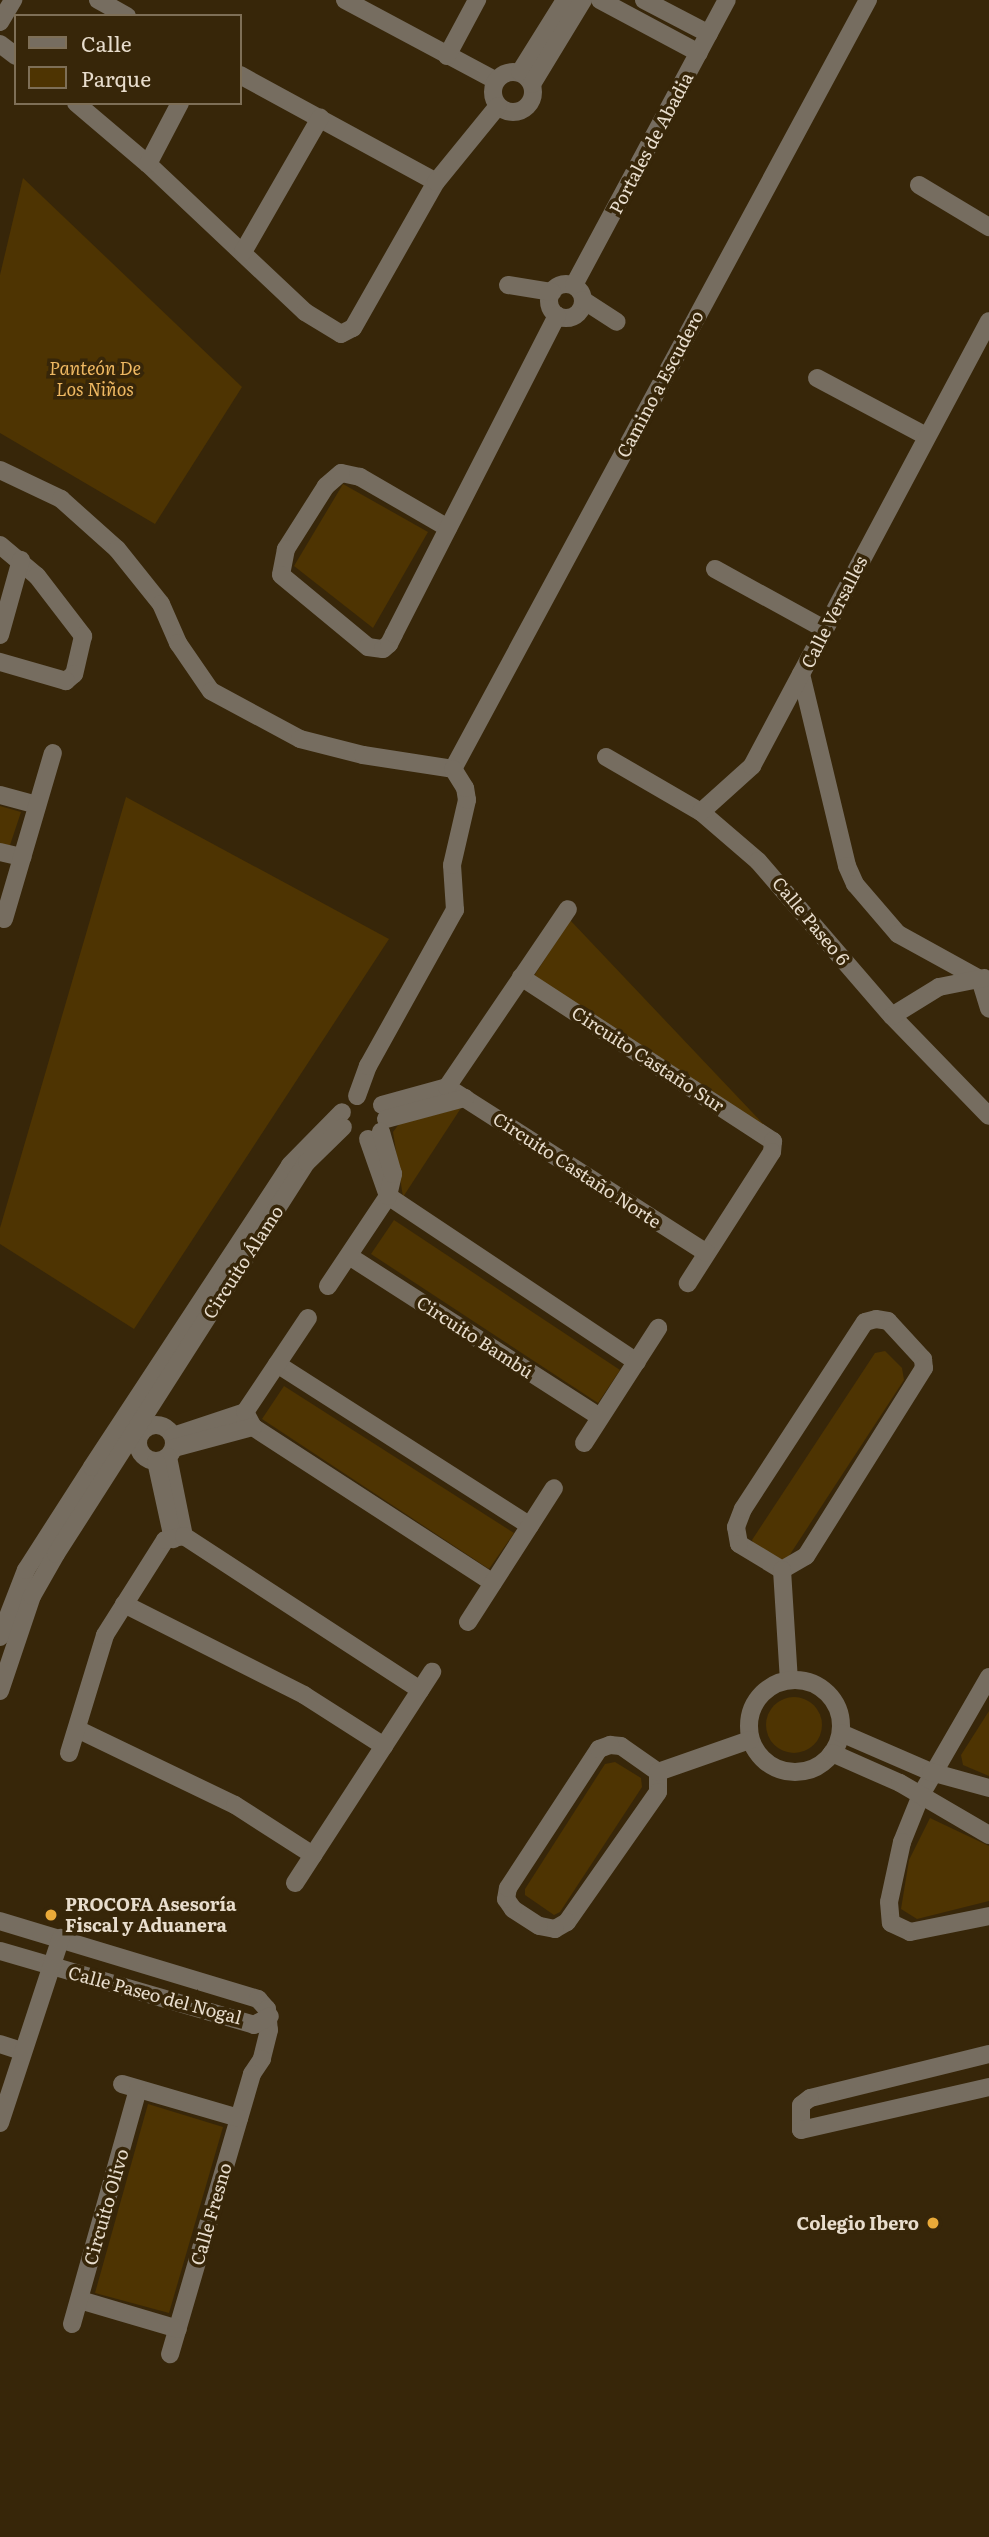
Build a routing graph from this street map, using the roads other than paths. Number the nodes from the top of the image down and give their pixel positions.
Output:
1 (13, 0) edge
2 (98, 0) edge
3 (345, 0) edge
4 (477, 0) edge
5 (565, 0) edge
6 (583, 0) edge
7 (644, 0) edge
8 (727, 0) edge
9 (868, 0) edge
10 (610, 3) edge
11 (123, 14) edge
12 (0, 22) edge
13 (709, 34) junction
14 (554, 35) junction
15 (699, 52) junction
16 (447, 56) junction
17 (242, 76) edge
18 (526, 78) junction
19 (495, 80) junction
20 (78, 105) edge
21 (179, 105) edge
22 (498, 106) junction
23 (320, 118) junction
24 (148, 164) junction
25 (436, 182) junction
26 (919, 185) dead end
27 (989, 227) edge
28 (243, 252) junction
29 (508, 285) dead end
30 (552, 292) junction
31 (579, 293) junction
32 (557, 315) junction
33 (989, 321) edge
34 (617, 322) dead end
35 (817, 378) dead end
36 (926, 436) junction
37 (0, 470) edge
38 (448, 528) junction
39 (0, 545) edge
40 (21, 560) junction
41 (715, 569) dead end
42 (824, 629) junction
43 (0, 635) edge
44 (0, 662) edge
45 (801, 674) junction
46 (53, 753) dead end
47 (606, 757) dead end
48 (453, 769) junction
49 (0, 795) edge
50 (37, 805) junction
51 (701, 812) junction
52 (0, 852) edge
53 (22, 858) junction
54 (568, 909) dead end
55 (4, 919) dead end
56 (522, 977) junction
57 (985, 978) edge
58 (989, 1009) edge
59 (892, 1016) junction
60 (447, 1087) junction
61 (357, 1096) junction
62 (465, 1098) junction
63 (989, 1116) edge
64 (342, 1119) junction
65 (379, 1124) junction
66 (388, 1196) junction
67 (707, 1254) junction
68 (349, 1256) junction
69 (688, 1283) dead end
70 (328, 1286) dead end
71 (308, 1318) dead end
72 (658, 1328) dead end
73 (637, 1362) junction
74 (276, 1364) junction
75 (151, 1377) junction
76 (151, 1405) junction
77 (600, 1418) junction
78 (249, 1420) junction
79 (154, 1425) junction
80 (584, 1443) dead end
81 (162, 1451) junction
82 (115, 1460) junction
83 (92, 1467) junction
84 (554, 1488) dead end
85 (530, 1526) junction
86 (179, 1538) junction
87 (782, 1570) junction
88 (494, 1583) junction
89 (124, 1604) junction
90 (468, 1622) dead end
91 (0, 1637) edge
92 (432, 1672) dead end
93 (989, 1677) edge
94 (789, 1679) junction
95 (420, 1690) junction
96 (0, 1691) edge
97 (76, 1728) junction
98 (841, 1734) junction
99 (750, 1740) junction
100 (384, 1746) junction
101 (69, 1753) dead end
102 (832, 1753) junction
103 (658, 1772) junction
104 (932, 1772) junction
105 (989, 1788) edge
106 (921, 1795) junction
107 (989, 1835) edge
108 (313, 1855) junction
109 (295, 1883) dead end
110 (989, 1916) edge
111 (0, 1921) edge
112 (56, 1937) junction
113 (0, 1951) edge
114 (48, 1966) junction
115 (262, 2020) junction
116 (0, 2045) edge
117 (22, 2051) junction
118 (989, 2054) edge
119 (989, 2087) edge
120 (239, 2118) junction
121 (0, 2123) edge
122 (80, 2300) junction
123 (72, 2324) dead end
124 (178, 2329) junction
125 (170, 2354) dead end

1 - 12 street
2 - 11 street
3 - 16 street
4 - 16 street
5 - 14 street
6 - 14 street
7 - 13 street
8 - 13 street, Portales de Abadia
9 - 48 street, Camino a Escudero
10 - 15 street
13 - 15 street, Portales de Abadia
14 - 18 street
15 - 31 street, Portales de Abadia
16 - 19 street
17 - 23 street
18 - 19 street
18 - 22 street
19 - 22 street
20 - 24 street
21 - 24 street
22 - 25 street
23 - 25 street
23 - 28 street
24 - 28 street
25 - 28 street
26 - 27 street
29 - 30 street
30 - 31 street
30 - 32 street
31 - 32 street
31 - 34 street
32 - 38 street
33 - 36 street, Calle Versalles
35 - 36 street
36 - 42 street, Calle Versalles
37 - 48 street
38 - 38 street
39 - 40 street
40 - 43 street
40 - 44 street
41 - 42 street
42 - 45 street, Calle Versalles
45 - 51 street
45 - 57 street, Calle Versalles
46 - 50 street
47 - 51 street, Calle Paseo 6
48 - 61 street
49 - 50 street
50 - 53 street
51 - 59 street, Calle Paseo 6
52 - 53 street
53 - 55 street
54 - 56 street
56 - 60 street
56 - 67 street, Circuito Castaño Sur
57 - 58 street
57 - 59 street
59 - 63 street, Calle Paseo 6
60 - 62 street, Circuito Castaño Norte
60 - 65 street
61 - 64 street
61 - 65 street
62 - 65 street
62 - 67 street, Circuito Castaño Norte
64 - 65 street
64 - 75 street, Circuito Álamo
64 - 76 street, Circuito Álamo
65 - 66 street
66 - 68 street
66 - 73 street
67 - 69 street
68 - 70 street
68 - 77 street, Circuito Bambú
71 - 74 street
72 - 73 street
73 - 77 street
74 - 78 street
74 - 85 street
75 - 76 street
75 - 83 street, Circuito Álamo
76 - 79 street
76 - 82 street, Circuito Álamo
77 - 80 street
78 - 81 street
78 - 88 street
79 - 81 street
79 - 81 street
81 - 82 street
81 - 86 street
82 - 83 street
82 - 96 street, Circuito Álamo
83 - 91 street, Circuito Álamo
84 - 85 street
85 - 88 street
86 - 89 street
86 - 95 street
87 - 87 street
87 - 94 street
88 - 90 street
89 - 97 street
89 - 100 street
92 - 95 street
93 - 104 street
94 - 98 street
94 - 99 street
95 - 100 street
97 - 101 street
97 - 108 street
98 - 102 street
98 - 104 street
99 - 102 street
99 - 103 street
100 - 108 street
102 - 106 street
103 - 103 street
104 - 105 street
104 - 106 street
106 - 107 street
106 - 110 street
108 - 109 street
111 - 112 street, Calle Paseo del Nogal
112 - 114 street
112 - 115 street, Calle Paseo del Nogal
113 - 114 street, Calle Paseo del Nogal
114 - 115 street, Calle Paseo del Nogal
114 - 117 street
115 - 120 street, Calle Fresno
116 - 117 street
117 - 121 street
118 - 119 street
120 - 122 street, Circuito Olivo
120 - 124 street, Calle Fresno
122 - 123 street, Circuito Olivo
122 - 124 street
124 - 125 street, Calle Fresno

